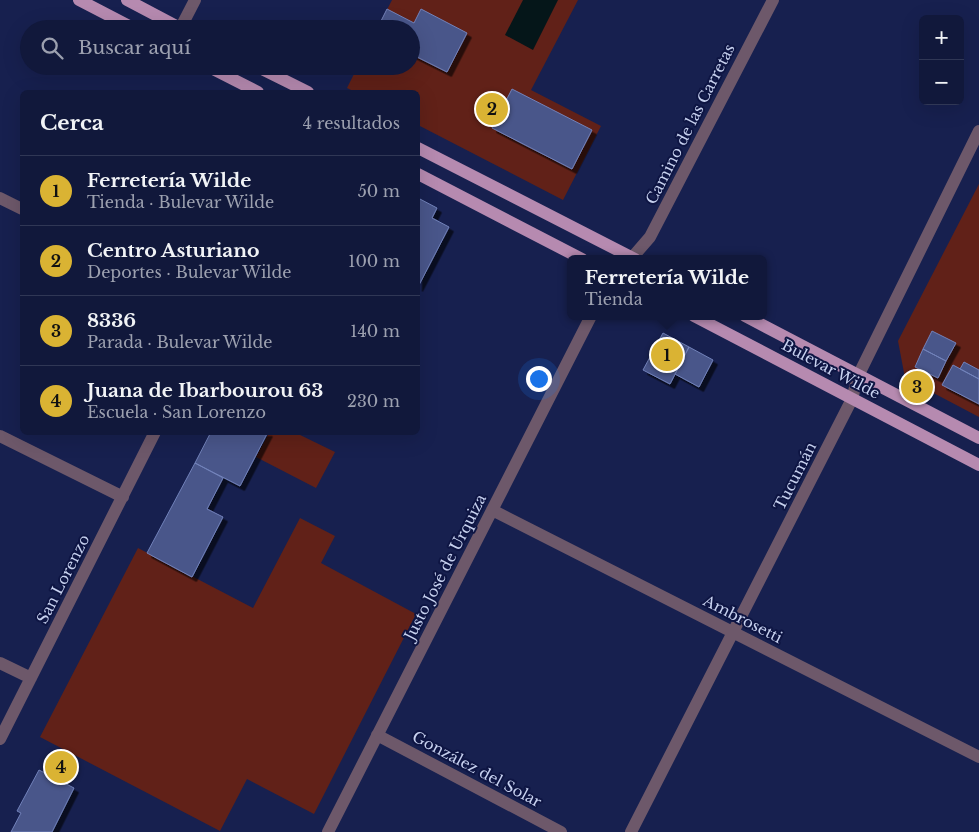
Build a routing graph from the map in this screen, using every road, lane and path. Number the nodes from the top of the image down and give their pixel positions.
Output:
1 (79, 0) edge
2 (127, 0) edge
3 (195, 0) edge
4 (773, 0) edge
5 (118, 20) edge
6 (166, 20) edge
7 (185, 20) edge
8 (225, 75) edge
9 (274, 75) edge
10 (254, 90) edge
11 (304, 90) edge
12 (979, 131) edge
13 (420, 149) edge
14 (420, 175) edge
15 (0, 198) edge
16 (20, 208) edge
17 (574, 255) edge
18 (627, 255) edge
19 (635, 255) edge
20 (589, 320) edge
21 (702, 320) edge
22 (753, 320) edge
23 (858, 376) junction
24 (852, 399) junction
25 (154, 435) edge
26 (0, 436) edge
27 (979, 438) edge
28 (979, 464) edge
29 (123, 497) junction
30 (492, 510) junction
31 (733, 632) junction
32 (0, 663) edge
33 (31, 678) junction
34 (377, 735) junction
35 (0, 739) edge
36 (979, 757) edge
37 (328, 832) edge
38 (561, 832) edge
39 (631, 832) edge

1 - 5 main road
2 - 6 main road
3 - 7 street
4 - 19 street, Camino de las Carretas
8 - 10 main road
9 - 11 main road
12 - 23 street, Tucumán
13 - 18 main road
14 - 17 main road
15 - 16 street
20 - 30 street, Justo José de Urquiza
21 - 24 main road, Bulevar Wilde
22 - 23 main road, Bulevar Wilde
23 - 24 street, Tucumán
23 - 27 main road, Bulevar Wilde
24 - 28 main road, Bulevar Wilde
24 - 31 street, Tucumán
25 - 29 street, San Lorenzo
26 - 29 street
29 - 33 street, San Lorenzo
30 - 31 street, Ambrosetti
30 - 34 street, Justo José de Urquiza
31 - 36 street, Ambrosetti
31 - 39 street, Tucumán
32 - 33 street
33 - 35 street, San Lorenzo
34 - 37 street, Justo José de Urquiza
34 - 38 street, González del Solar

